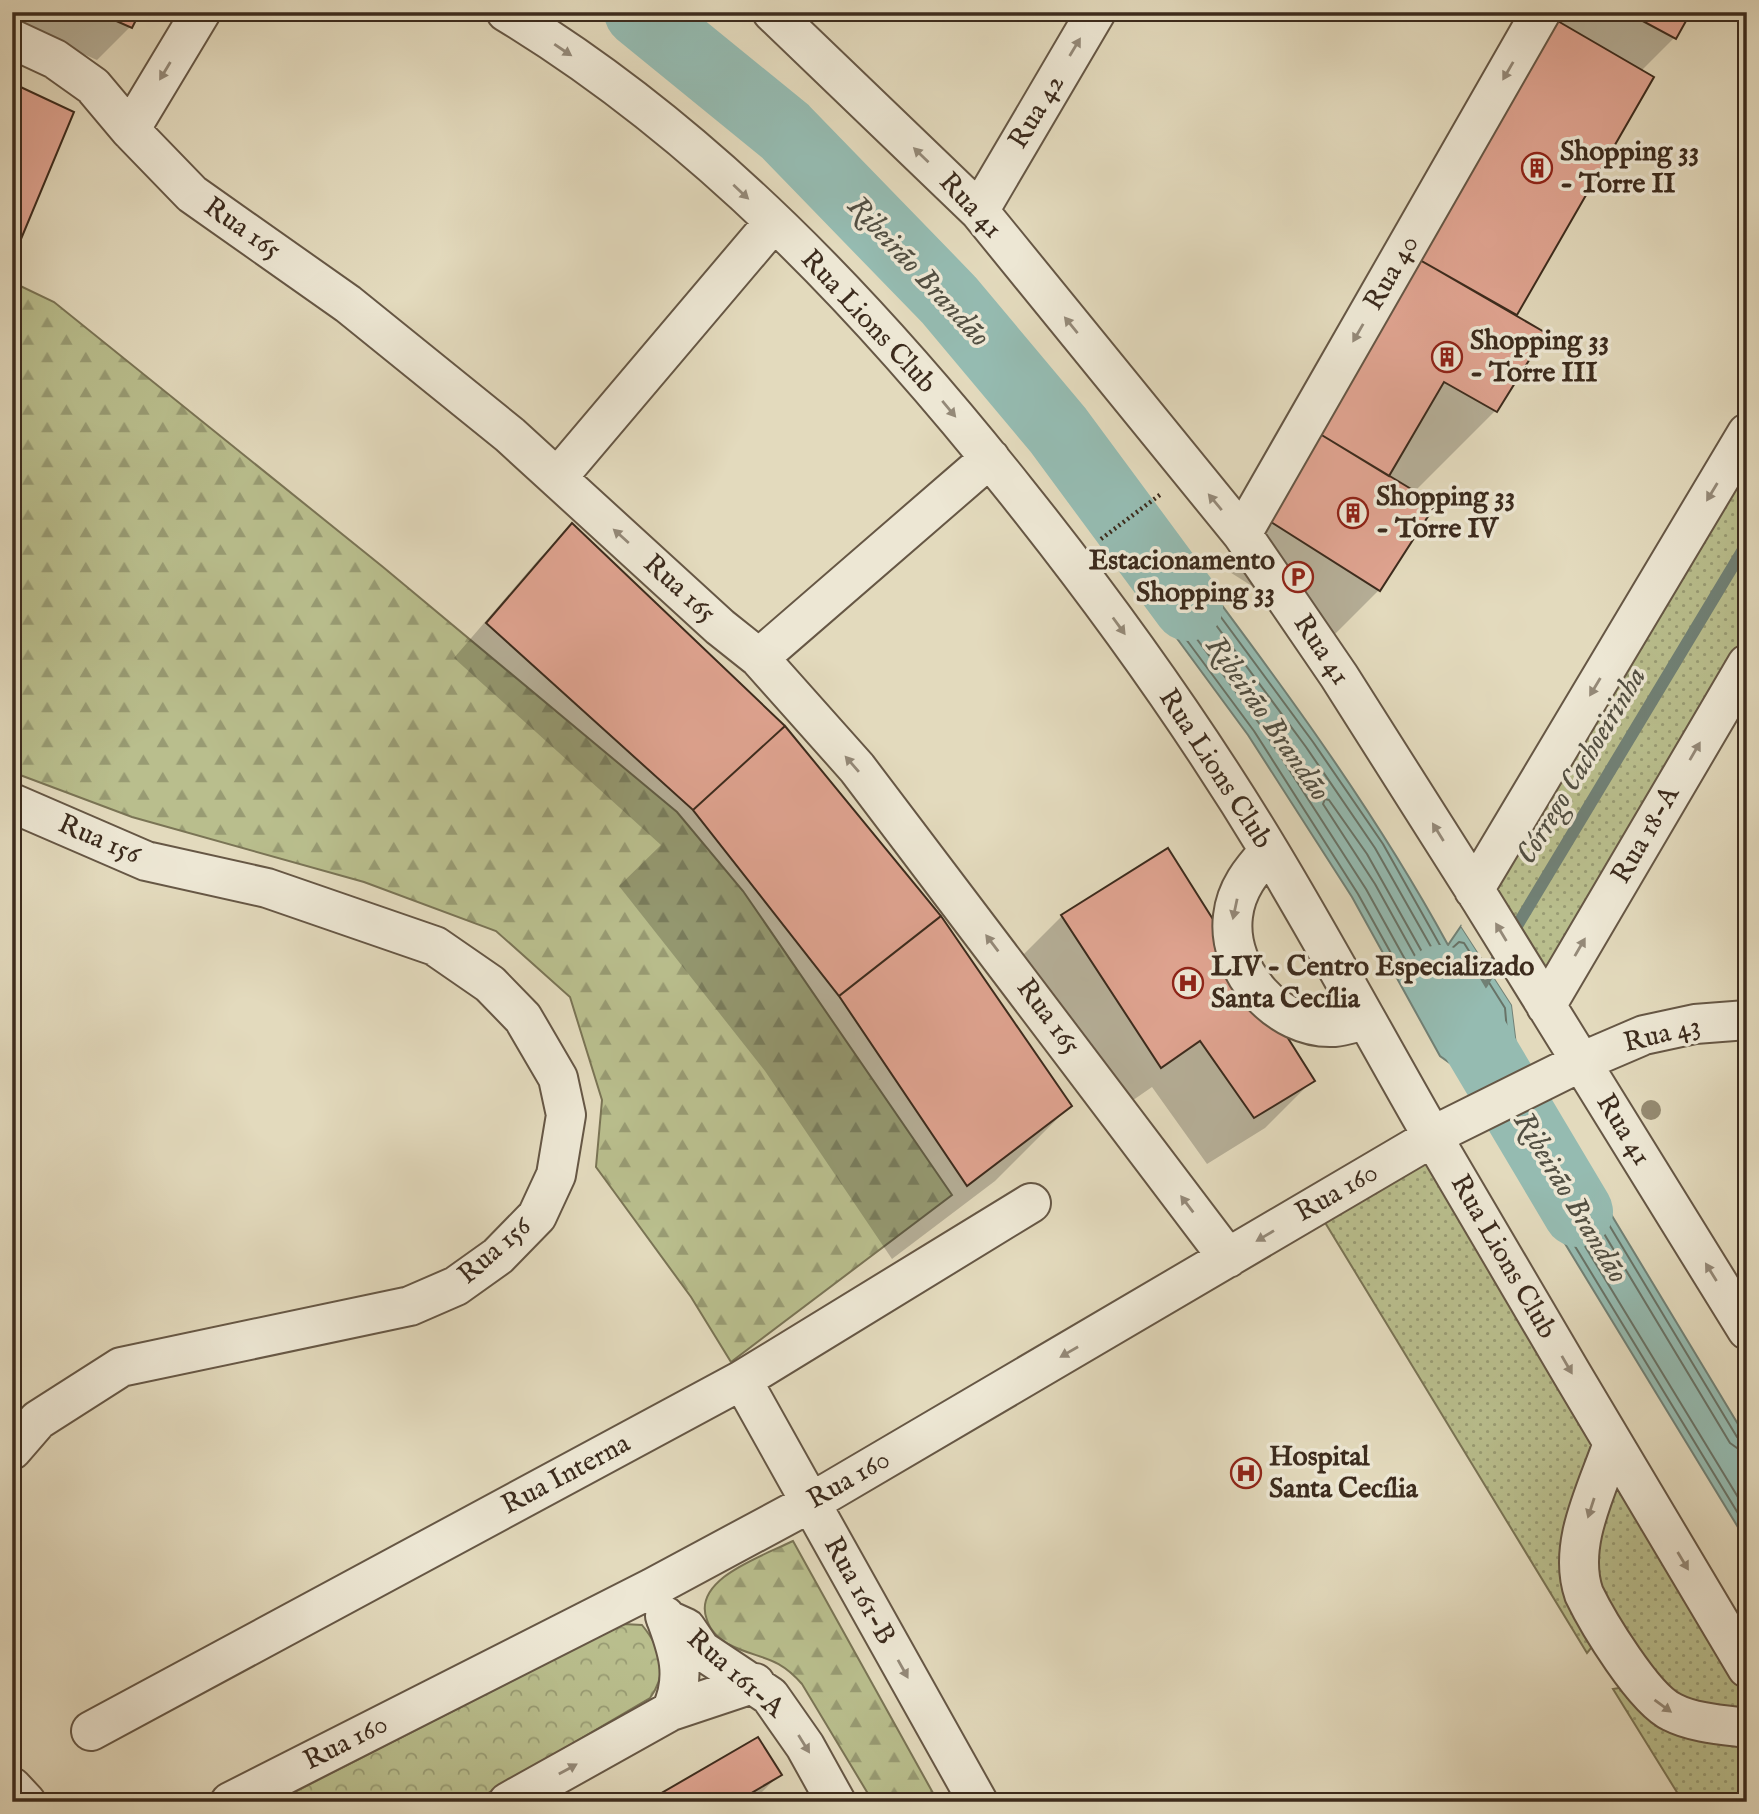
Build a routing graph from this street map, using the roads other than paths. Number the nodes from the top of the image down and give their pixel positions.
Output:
1 (201, 12) edge
2 (506, 12) edge
3 (772, 12) edge
4 (1096, 12) edge
5 (1541, 12) edge
6 (12, 39) edge
7 (130, 130) junction
8 (979, 211) junction
9 (773, 223) junction
10 (1747, 433) edge
11 (990, 458) junction
12 (557, 478) junction
13 (1242, 534) junction
14 (759, 658) junction
15 (1747, 664) edge
16 (12, 803) edge
17 (1269, 851) junction
18 (1478, 895) junction
19 (1546, 1006) junction
20 (1366, 1020) junction
21 (1747, 1020) edge
22 (1575, 1061) junction
23 (1442, 1132) junction
24 (1031, 1203) dead end
25 (1228, 1258) junction
26 (1747, 1330) edge
27 (742, 1380) junction
28 (1613, 1443) junction
29 (12, 1450) edge
30 (810, 1503) junction
31 (659, 1604) junction
32 (1747, 1668) edge
33 (755, 1683) junction
34 (671, 1711) junction
35 (1747, 1728) edge
36 (91, 1731) dead end
37 (12, 1787) edge
38 (832, 1800) edge
39 (26, 1802) edge
40 (230, 1802) edge
41 (508, 1802) edge
42 (978, 1802) edge

1 -> 7 street
2 -> 9 street, Rua Lions Club
8 -> 3 street, Rua 41
8 -> 4 street, Rua 42
5 -> 13 street, Rua 40
6 - 7 street, Rua 165
7 - 12 street, Rua 165
13 -> 8 street, Rua 41
9 -> 11 street, Rua Lions Club
9 - 12 street
10 -> 18 street
11 - 14 street
11 -> 17 street, Rua Lions Club
14 -> 12 street, Rua 165
18 -> 13 street, Rua 41
25 -> 14 street, Rua 165
19 -> 15 street, Rua 18-A
16 - 29 street, Rua 156
17 - 20 street, Rua Lions Club
17 -> 20 street
19 -> 18 street, Rua 41
19 - 22 street, Rua 41
20 - 23 street, Rua Lions Club
21 - 22 street, Rua 43
22 - 23 street, Rua 43
26 -> 22 street, Rua 41
23 -> 25 street, Rua 160
23 -> 28 street, Rua Lions Club
24 - 27 street, Rua Interna
25 -> 30 street, Rua 160
27 - 30 street, Rua 161-B
27 - 36 street, Rua Interna
28 -> 32 street, Rua Lions Club
28 -> 35 street
30 - 31 street, Rua 160
30 -> 42 street, Rua 161-B
31 - 33 street, Rua 161-A
31 - 34 street
31 - 40 street, Rua 160
33 - 34 street
33 -> 38 street, Rua 161-A
41 -> 34 street
37 - 39 street

